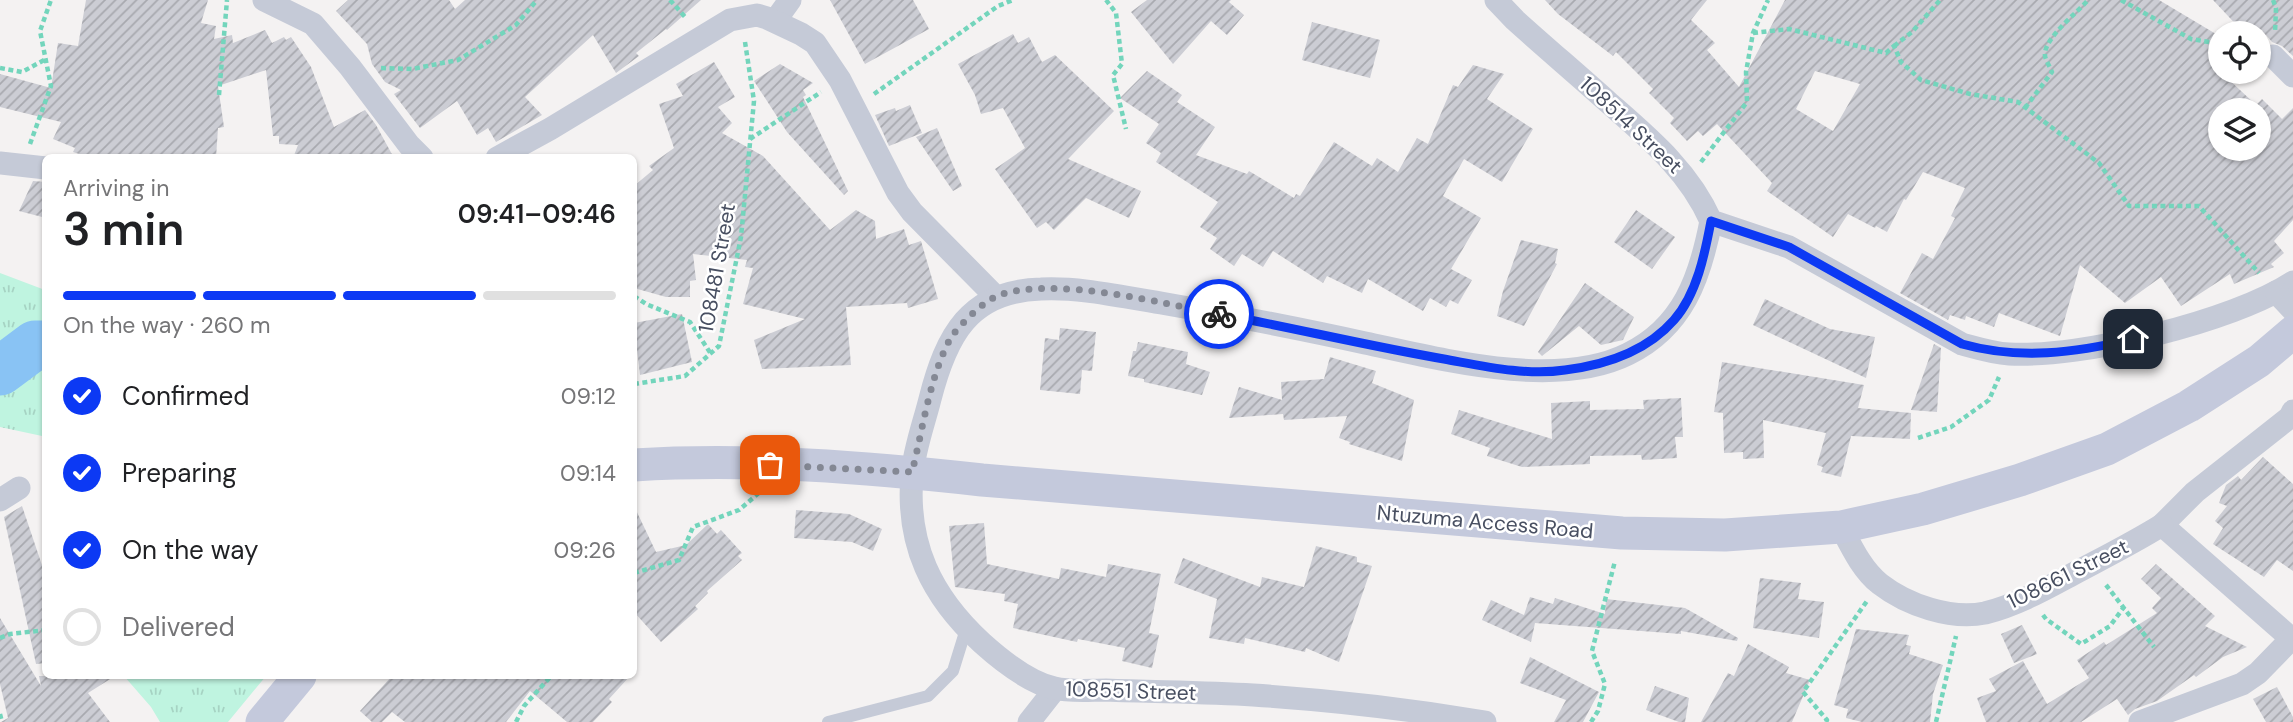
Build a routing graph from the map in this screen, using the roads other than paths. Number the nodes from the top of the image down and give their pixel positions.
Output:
1 (264, 0) edge
2 (790, 0) edge
3 (1496, 0) edge
4 (298, 6) edge
5 (775, 21) junction
6 (2273, 56) road end
7 (2293, 76) edge
8 (418, 154) edge
9 (505, 154) edge
10 (11, 164) edge
11 (42, 168) edge
12 (1711, 221) junction
13 (2284, 287) edge
14 (995, 296) junction
15 (2293, 310) edge
16 (2293, 332) edge
17 (2293, 411) edge
18 (637, 465) edge
19 (912, 472) junction
20 (2162, 525) junction
21 (1840, 527) junction
22 (966, 629) junction
23 (2293, 639) edge
24 (297, 679) edge
25 (1055, 689) junction
26 (2172, 717) edge
27 (261, 722) edge
28 (828, 722) edge
29 (1029, 722) edge
30 (1485, 722) edge
31 (2140, 722) edge

1 - 4 street
2 - 5 street
3 - 12 street, 108514 Street
4 - 8 street
5 - 9 street
5 - 14 street
6 - 7 street
10 - 11 street
12 - 13 street
12 - 14 street
13 - 15 street
14 - 19 street, 108551 Street
16 - 21 street, Ntuzuma Access Road
17 - 20 street, 108661 Street
18 - 19 street, Ntuzuma Access Road
19 - 21 street, Ntuzuma Access Road
19 - 22 street, 108551 Street
20 - 21 street, 108661 Street
20 - 23 street
22 - 25 street, 108551 Street
22 - 28 lane
23 - 26 street
24 - 27 street
25 - 29 street
25 - 30 street, 108551 Street
26 - 31 street

